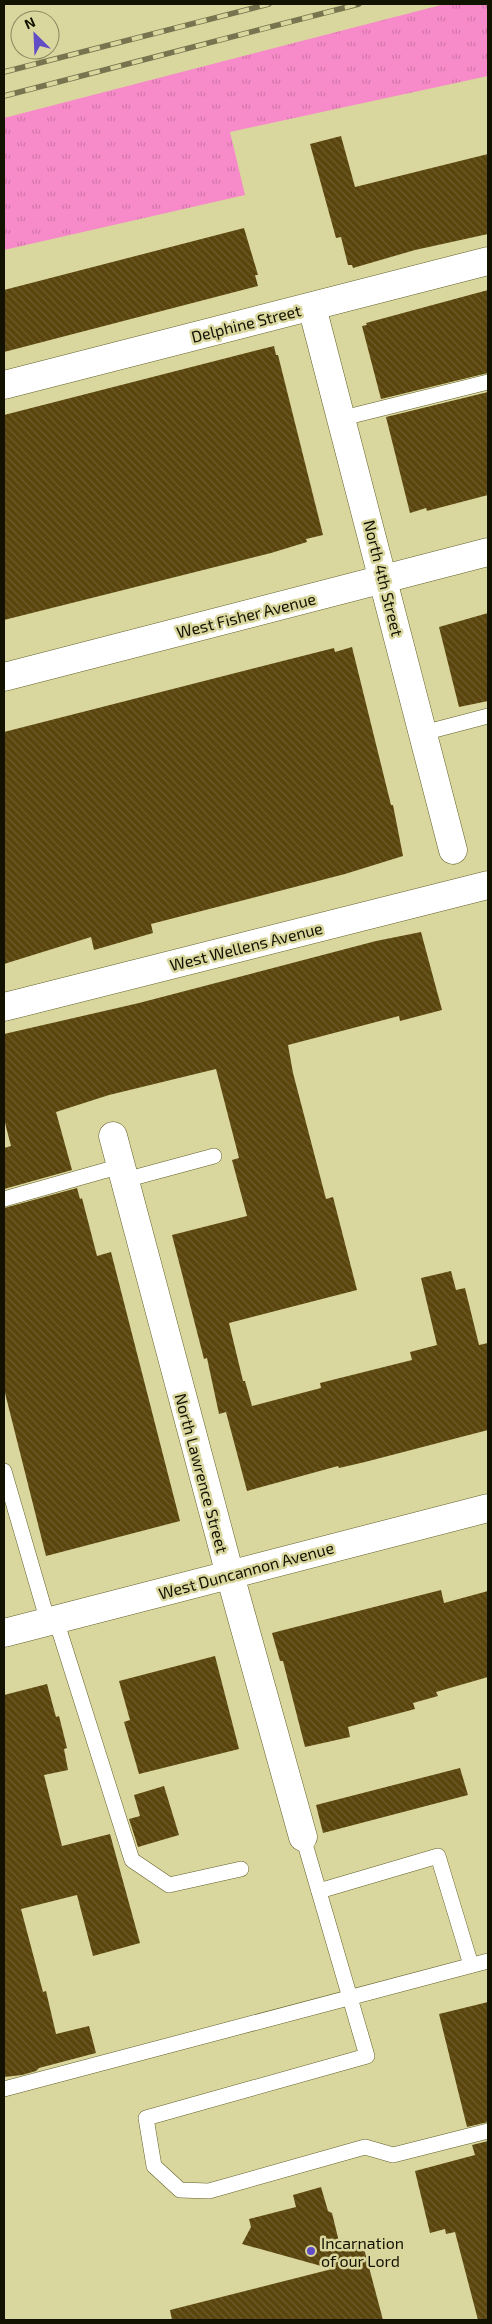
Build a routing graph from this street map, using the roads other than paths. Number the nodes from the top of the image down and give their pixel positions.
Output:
1 (488, 261) edge
2 (312, 306) junction
3 (488, 382) edge
4 (4, 384) edge
5 (343, 418) junction
6 (488, 552) edge
7 (384, 579) junction
8 (4, 678) edge
9 (488, 716) edge
10 (423, 732) junction
11 (453, 850) dead end
12 (488, 885) edge
13 (4, 1007) edge
14 (113, 1136) dead end
15 (214, 1156) dead end
16 (123, 1173) junction
17 (4, 1199) edge
18 (4, 1471) edge
19 (488, 1508) edge
20 (230, 1575) junction
21 (52, 1621) junction
22 (4, 1633) edge
23 (304, 1836) joint
24 (241, 1869) dead end
25 (319, 1891) junction
26 (488, 1961) edge
27 (471, 1965) junction
28 (350, 1997) junction
29 (4, 2089) edge
30 (488, 2131) edge

1 - 2 street, Delphine Street
2 - 4 street, Delphine Street
2 - 5 street, North 4th Street
3 - 5 lane
5 - 7 street, North 4th Street
6 - 7 street, West Fisher Avenue
7 - 8 street, West Fisher Avenue
7 - 10 street, North 4th Street
9 - 10 lane
10 - 11 street, North 4th Street
12 - 13 street, West Wellens Avenue
14 - 16 street, North Lawrence Street
15 - 16 lane
16 - 17 lane
16 - 20 street, North Lawrence Street
18 - 21 lane
19 - 20 street, West Duncannon Avenue
20 - 21 street, West Duncannon Avenue
20 - 23 street, North Lawrence Street
21 - 22 street, West Duncannon Avenue
21 - 24 lane
23 - 25 lane
25 - 27 lane
25 - 28 lane
26 - 27 lane
27 - 28 lane
28 - 29 lane
28 - 30 lane

